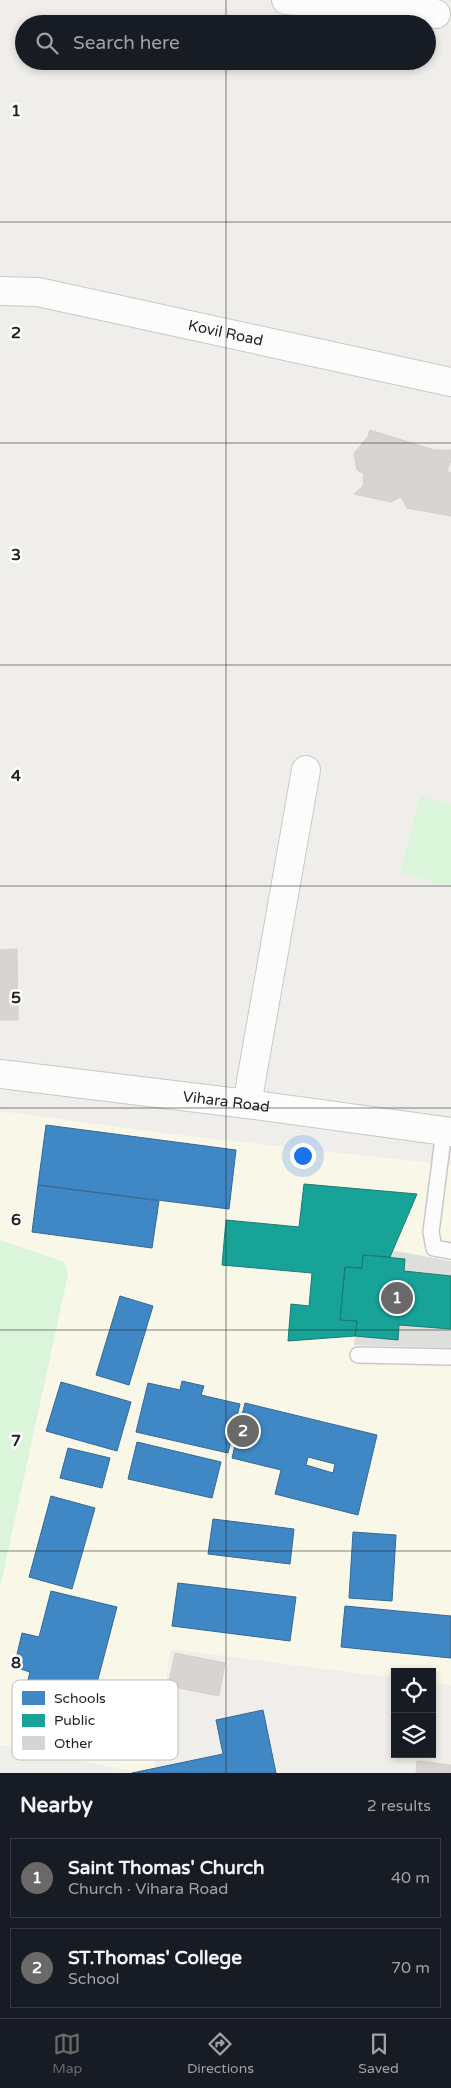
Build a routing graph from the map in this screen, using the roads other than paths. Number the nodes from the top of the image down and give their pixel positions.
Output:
1 (286, 0) edge
2 (441, 10) edge
3 (0, 291) edge
4 (451, 382) edge
5 (306, 770) dead end
6 (0, 1074) edge
7 (247, 1104) junction
8 (448, 1132) edge
9 (451, 1251) edge
10 (358, 1355) dead end
11 (451, 1357) edge

1 - 2 street
3 - 4 street, Kovil Road
5 - 7 street
6 - 7 street, Vihara Road
7 - 8 street, Vihara Road
8 - 9 lane
10 - 11 lane

